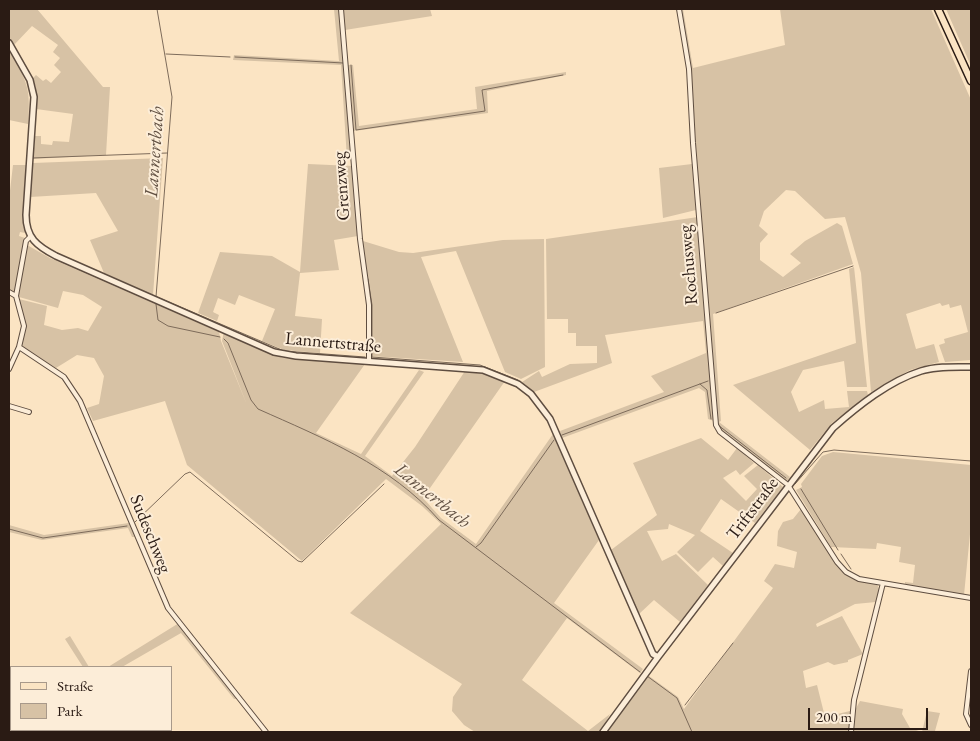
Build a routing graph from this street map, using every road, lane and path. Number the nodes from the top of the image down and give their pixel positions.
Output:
1 (342, 9) edge
2 (679, 9) edge
3 (938, 9) edge
4 (9, 44) edge
5 (971, 80) edge
6 (30, 237) junction
7 (9, 292) edge
8 (16, 296) junction
9 (19, 347) junction
10 (369, 361) junction
11 (971, 367) edge
12 (9, 369) edge
13 (9, 406) edge
14 (30, 412) dead end
15 (788, 486) junction
16 (883, 583) junction
17 (971, 598) edge
18 (658, 657) junction
19 (971, 671) edge
20 (971, 725) edge
21 (266, 732) edge
22 (603, 732) edge
23 (851, 732) edge

1 - 10 street, Grenzweg
2 - 15 street, Rochusweg
3 - 5 main road
4 - 6 street
6 - 8 street
6 - 10 street, Lannertstraße
7 - 8 street
8 - 9 street
9 - 12 street
9 - 21 street, Sudeschweg
10 - 18 street, Lannertstraße
11 - 15 street, Triftstraße
13 - 14 street
15 - 16 street, Rochusweg
15 - 18 street, Triftstraße
16 - 17 street, Rochusweg
16 - 23 street
18 - 22 street, Triftstraße
19 - 20 street

